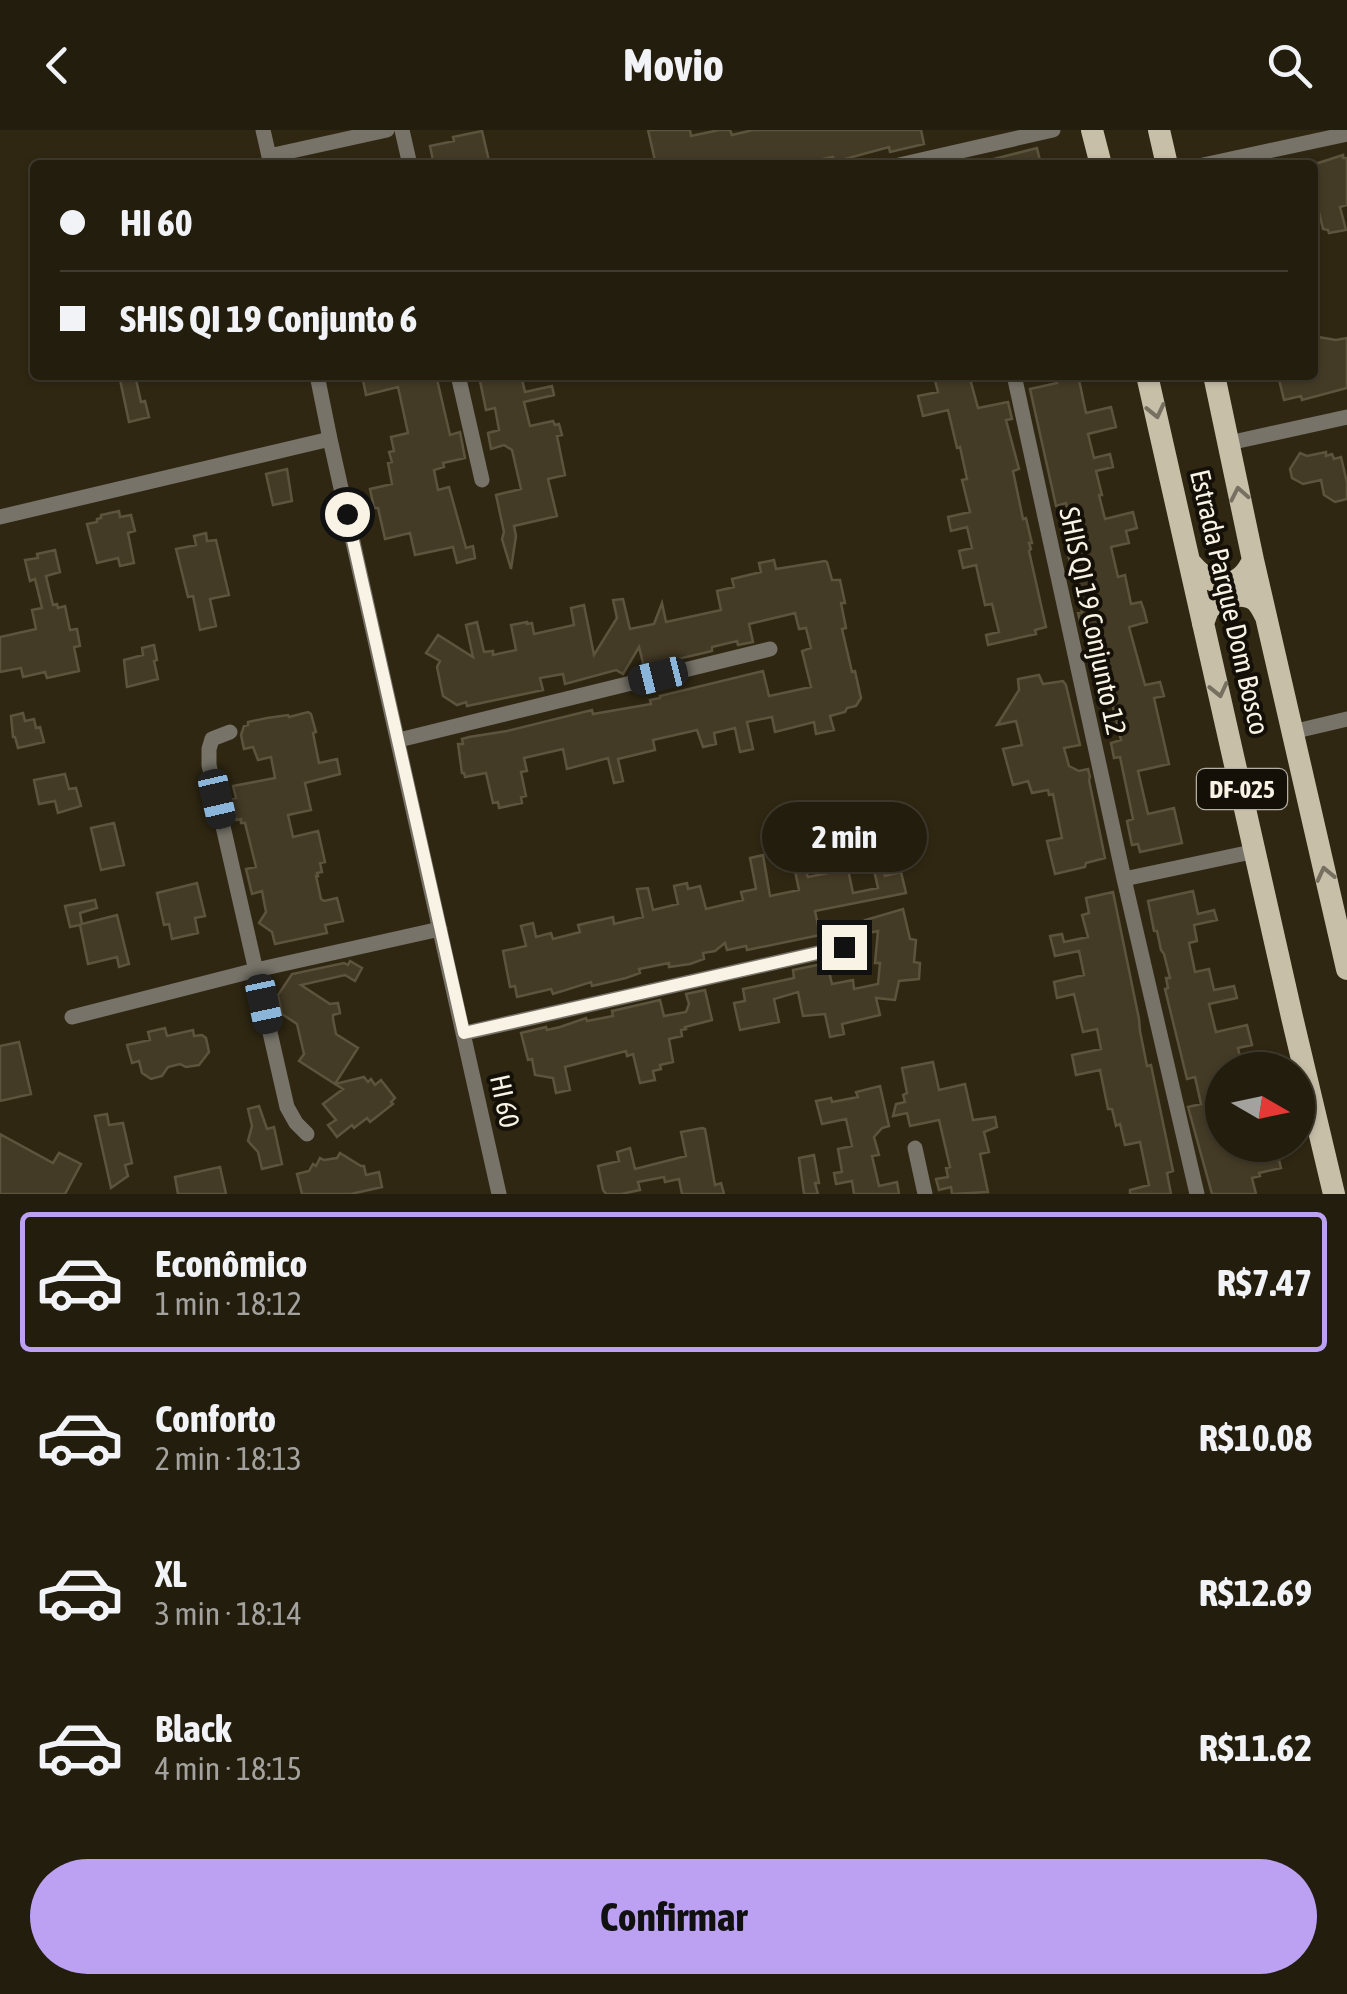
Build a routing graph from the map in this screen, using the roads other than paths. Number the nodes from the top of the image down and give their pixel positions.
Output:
1 (263, 130) edge
2 (387, 130) edge
3 (402, 130) edge
4 (1053, 130) edge
5 (1092, 130) edge
6 (1158, 130) edge
7 (1347, 134) edge
8 (270, 160) edge
9 (409, 160) edge
10 (920, 160) edge
11 (1100, 160) edge
12 (1166, 160) edge
13 (1226, 160) edge
14 (318, 380) edge
15 (459, 380) edge
16 (1015, 380) edge
17 (1148, 380) edge
18 (1215, 380) edge
19 (1347, 417) edge
20 (330, 438) junction
21 (1229, 442) junction
22 (482, 480) dead end
23 (0, 517) edge
24 (1252, 560) junction
25 (1190, 561) junction
26 (1266, 618) junction
27 (1203, 624) junction
28 (770, 649) dead end
29 (1347, 718) edge
30 (230, 732) dead end
31 (1292, 732) junction
32 (399, 740) junction
33 (1256, 851) junction
34 (1124, 878) junction
35 (440, 929) junction
36 (844, 947) dead end
37 (1347, 969) edge
38 (256, 970) junction
39 (72, 1016) dead end
40 (464, 1033) junction
41 (1319, 1129) junction
42 (307, 1134) dead end
43 (915, 1148) dead end
44 (1347, 1156) edge
45 (1347, 1182) edge
46 (499, 1194) edge
47 (925, 1194) edge
48 (1197, 1194) edge
49 (1337, 1194) edge

1 - 8 street
2 - 8 street
3 - 9 street
4 - 10 street
5 - 11 main road
6 - 12 main road
7 - 13 street
14 - 20 street, HI 60
15 - 22 street
16 - 34 street, SHIS QI 19 Conjunto 12
17 -> 25 main road, Estrada Parque Dom Bosco / DF-025
18 - 21 main road, Estrada Parque Dom Bosco / DF-025
19 - 21 street
20 - 23 street
20 - 32 street, HI 60
24 -> 21 main road, Estrada Parque Dom Bosco / DF-025
24 - 25 main road
24 - 26 main road, Estrada Parque Dom Bosco / DF-025
25 - 27 main road, Estrada Parque Dom Bosco / DF-025
26 - 27 main road
26 - 31 main road, Estrada Parque Dom Bosco / DF-025
27 -> 33 main road, Estrada Parque Dom Bosco / DF-025
28 - 32 street
29 - 31 street
30 - 38 street
37 -> 31 main road, Estrada Parque Dom Bosco / DF-025
32 - 35 street, HI 60
33 - 34 street
33 - 41 main road, Estrada Parque Dom Bosco / DF-025
34 - 48 street, SHIS QI 19 Conjunto 12
35 - 38 street
35 - 40 street, HI 60
36 - 40 street
38 - 39 street
38 - 42 street
40 - 46 street, HI 60
41 - 44 main road
41 - 49 main road, Estrada Parque Dom Bosco / DF-025
43 - 47 street
45 - 49 main road

